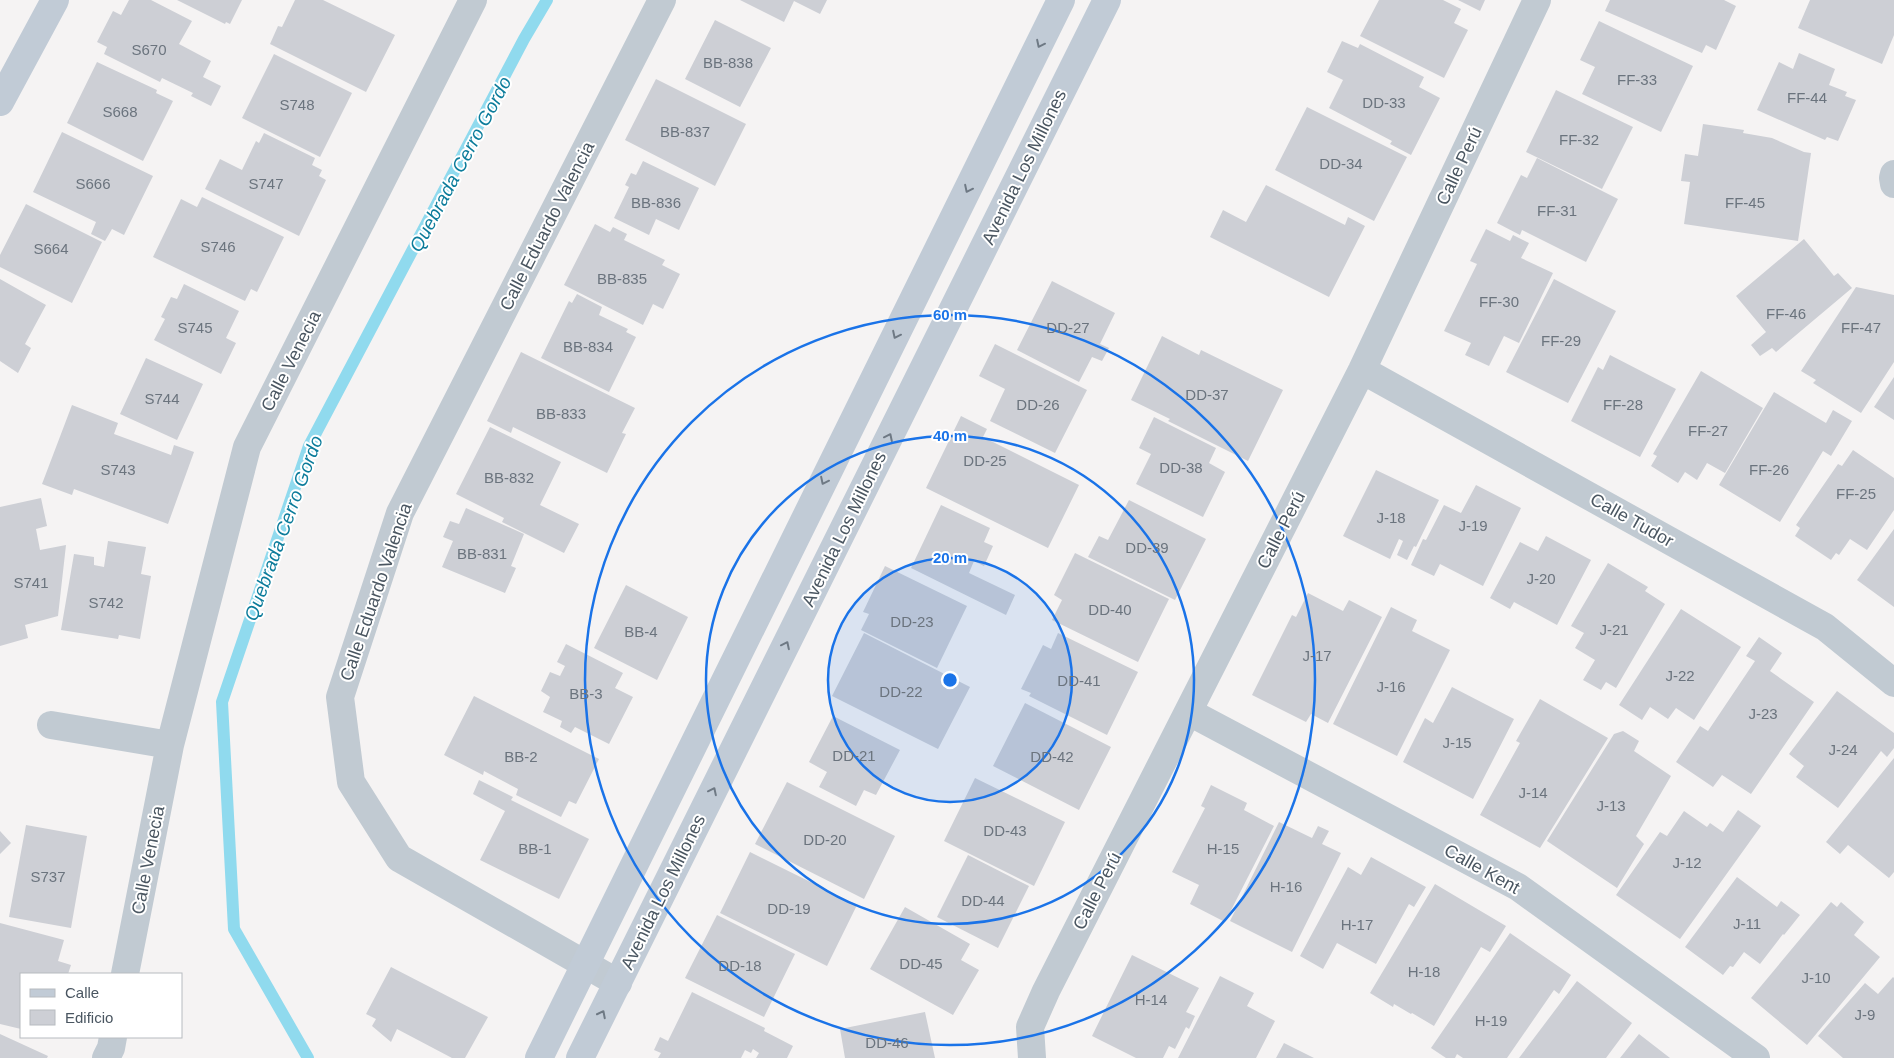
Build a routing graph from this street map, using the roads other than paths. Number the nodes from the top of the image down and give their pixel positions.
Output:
1 (55, 0) edge
2 (473, 0) edge
3 (662, 0) edge
4 (1061, 0) edge
5 (1107, 0) edge
6 (1537, 0) edge
7 (0, 102) edge
8 (1894, 174) edge
9 (1894, 184) edge
10 (1362, 370) junction
11 (1894, 683) edge
12 (1189, 712) junction
13 (51, 725) dead end
14 (170, 746) junction
15 (586, 965) junction
16 (126, 973) edge
17 (618, 983) junction
18 (113, 1038) edge
19 (106, 1058) edge
20 (539, 1058) edge
21 (580, 1058) edge
22 (1032, 1058) edge
23 (1756, 1058) edge

1 - 7 street
2 - 14 street, Calle Venecia
3 - 15 street, Calle Eduardo Valencia
4 -> 15 street, Avenida Los Millones
17 -> 5 street, Avenida Los Millones
6 - 10 street, Calle Perú
8 - 9 street
10 - 11 street, Calle Tudor
10 - 12 street, Calle Perú
12 - 22 street, Calle Perú
12 - 23 street, Calle Kent
13 - 14 street
14 - 16 street, Calle Venecia
15 - 17 street, Calle Eduardo Valencia
15 - 20 street, Avenida Los Millones
21 -> 17 street, Avenida Los Millones
18 - 19 street

